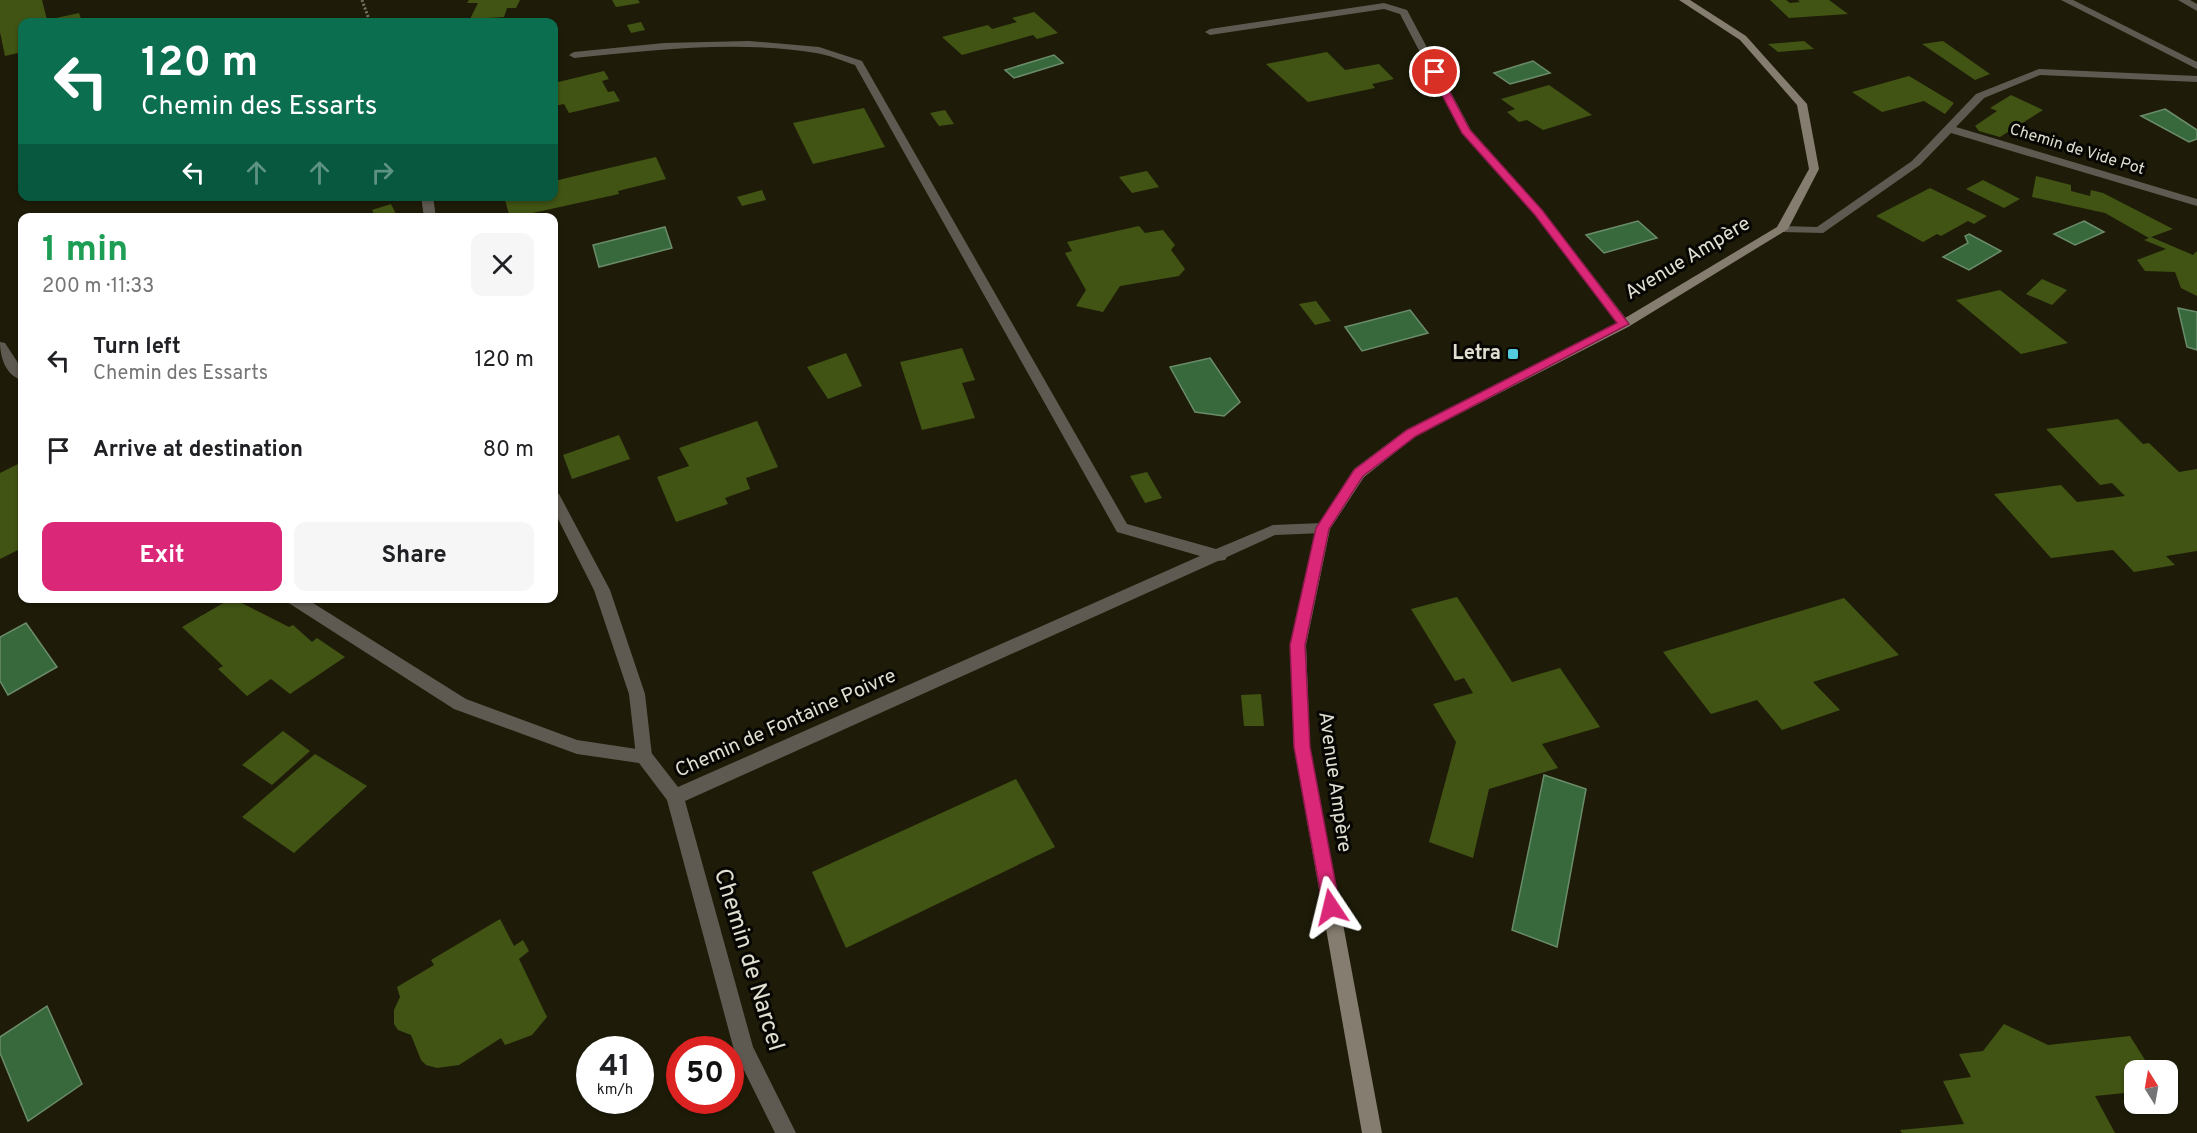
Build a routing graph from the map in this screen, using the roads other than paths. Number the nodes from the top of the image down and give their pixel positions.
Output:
1 (1684, 0) edge
2 (2066, 0) edge
3 (2183, 0) edge
4 (2197, 8) edge
5 (1210, 32) dead end
6 (574, 55) dead end
7 (2197, 66) edge
8 (2197, 79) edge
9 (1947, 128) junction
10 (2197, 203) edge
11 (1782, 229) junction
12 (1624, 324) junction
13 (0, 346) edge
14 (18, 372) edge
15 (558, 506) edge
16 (1323, 528) junction
17 (1220, 556) junction
18 (300, 603) edge
19 (644, 756) junction
20 (675, 797) junction
21 (786, 1133) edge
22 (1372, 1133) edge

1 - 11 main road, Avenue Ampère
2 - 7 street
3 - 4 street
5 - 12 street
6 - 17 street
8 - 9 street
9 - 10 street, Chemin de Vide Pot
9 - 11 street
11 - 12 main road, Avenue Ampère
12 - 16 main road, Avenue Ampère
13 - 14 street
15 - 19 street
16 - 17 street, Chemin de Fontaine Poivre
16 - 22 main road, Avenue Ampère
17 - 20 street, Chemin de Fontaine Poivre
18 - 19 street, Chemin de Fontaine Poivre
19 - 20 street, Chemin de Fontaine Poivre
20 - 21 street, Chemin de Narcel

